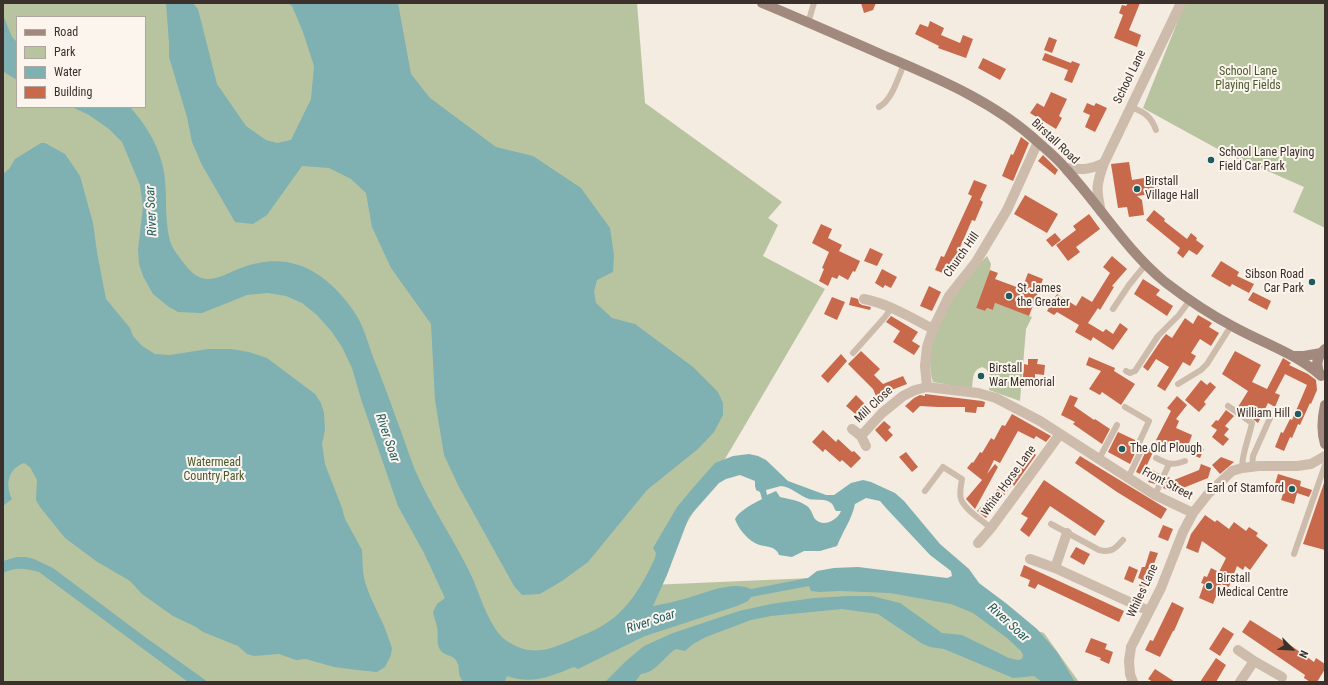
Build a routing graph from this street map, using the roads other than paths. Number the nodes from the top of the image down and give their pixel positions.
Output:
1 (762, 3) edge
2 (814, 3) edge
3 (1181, 3) edge
4 (808, 23) junction
5 (904, 64) junction
6 (1131, 106) junction
7 (879, 107) dead end
8 (1156, 130) dead end
9 (1038, 142) junction
10 (1104, 163) junction
11 (1066, 168) junction
12 (1101, 213) junction
13 (1146, 264) junction
14 (864, 299) dead end
15 (1190, 300) junction
16 (892, 307) junction
17 (1113, 309) dead end
18 (1231, 326) junction
19 (933, 329) junction
20 (1323, 351) edge
21 (853, 353) dead end
22 (1291, 355) junction
23 (1126, 371) dead end
24 (1324, 379) edge
25 (1178, 384) dead end
26 (927, 387) junction
27 (1325, 405) edge
28 (1228, 406) dead end
29 (1125, 407) dead end
30 (1270, 418) dead end
31 (1117, 425) dead end
32 (852, 429) dead end
33 (1060, 434) junction
34 (860, 436) junction
35 (1325, 444) edge
36 (866, 446) dead end
37 (1325, 456) edge
38 (1156, 458) dead end
39 (1099, 459) junction
40 (1185, 461) dead end
41 (1168, 464) junction
42 (1325, 465) edge
43 (1247, 468) junction
44 (1128, 478) junction
45 (925, 491) dead end
46 (1155, 495) junction
47 (1193, 513) junction
48 (1052, 524) dead end
49 (991, 528) junction
50 (1067, 533) junction
51 (1123, 540) dead end
52 (978, 544) dead end
53 (1294, 554) dead end
54 (1030, 559) dead end
55 (1055, 568) junction
56 (1149, 611) junction
57 (1238, 650) dead end
58 (1254, 661) junction
59 (1282, 677) dead end
60 (1133, 682) edge
61 (1240, 682) edge

1 - 4 street, Birstall Road
2 - 4 lane
3 - 6 street, School Lane
4 - 5 street, Birstall Road
5 - 7 lane
5 - 9 street, Birstall Road
6 - 8 lane
6 - 10 street, School Lane
9 - 11 street, Birstall Road
9 - 19 street, Church Hill
10 - 11 street
10 - 12 street, School Lane
11 - 12 street, Birstall Road
12 - 13 street, Birstall Road
13 - 15 street, Birstall Road
13 - 17 lane
14 - 16 street
15 - 18 street, Birstall Road
15 - 23 lane
16 - 19 street
16 - 21 lane
18 - 22 street, Birstall Road
18 - 25 lane
19 - 26 street, Church Hill
20 - 22 street, Birstall Road
20 - 24 street
22 - 24 street, Birstall Road
26 - 33 street, Front Street
26 - 34 street, Mill Close
27 - 35 street
28 - 43 lane
29 - 44 lane
30 - 43 lane
31 - 39 lane
32 - 34 street, Mill Close
33 - 39 street, Front Street
33 - 49 street, White Horse Lane
34 - 36 street, Mill Close
37 - 43 street
38 - 41 lane
39 - 44 street, Front Street
40 - 41 lane
41 - 46 lane
42 - 53 lane
43 - 47 street, Front Street
44 - 46 street, Front Street
45 - 49 lane
46 - 47 street, Front Street
47 - 56 street, Whiles Lane
48 - 50 lane
49 - 52 street, White Horse Lane
50 - 51 lane
50 - 55 street
54 - 55 street
55 - 56 street
56 - 60 street, Whiles Lane
57 - 58 street
58 - 59 street
58 - 61 street

